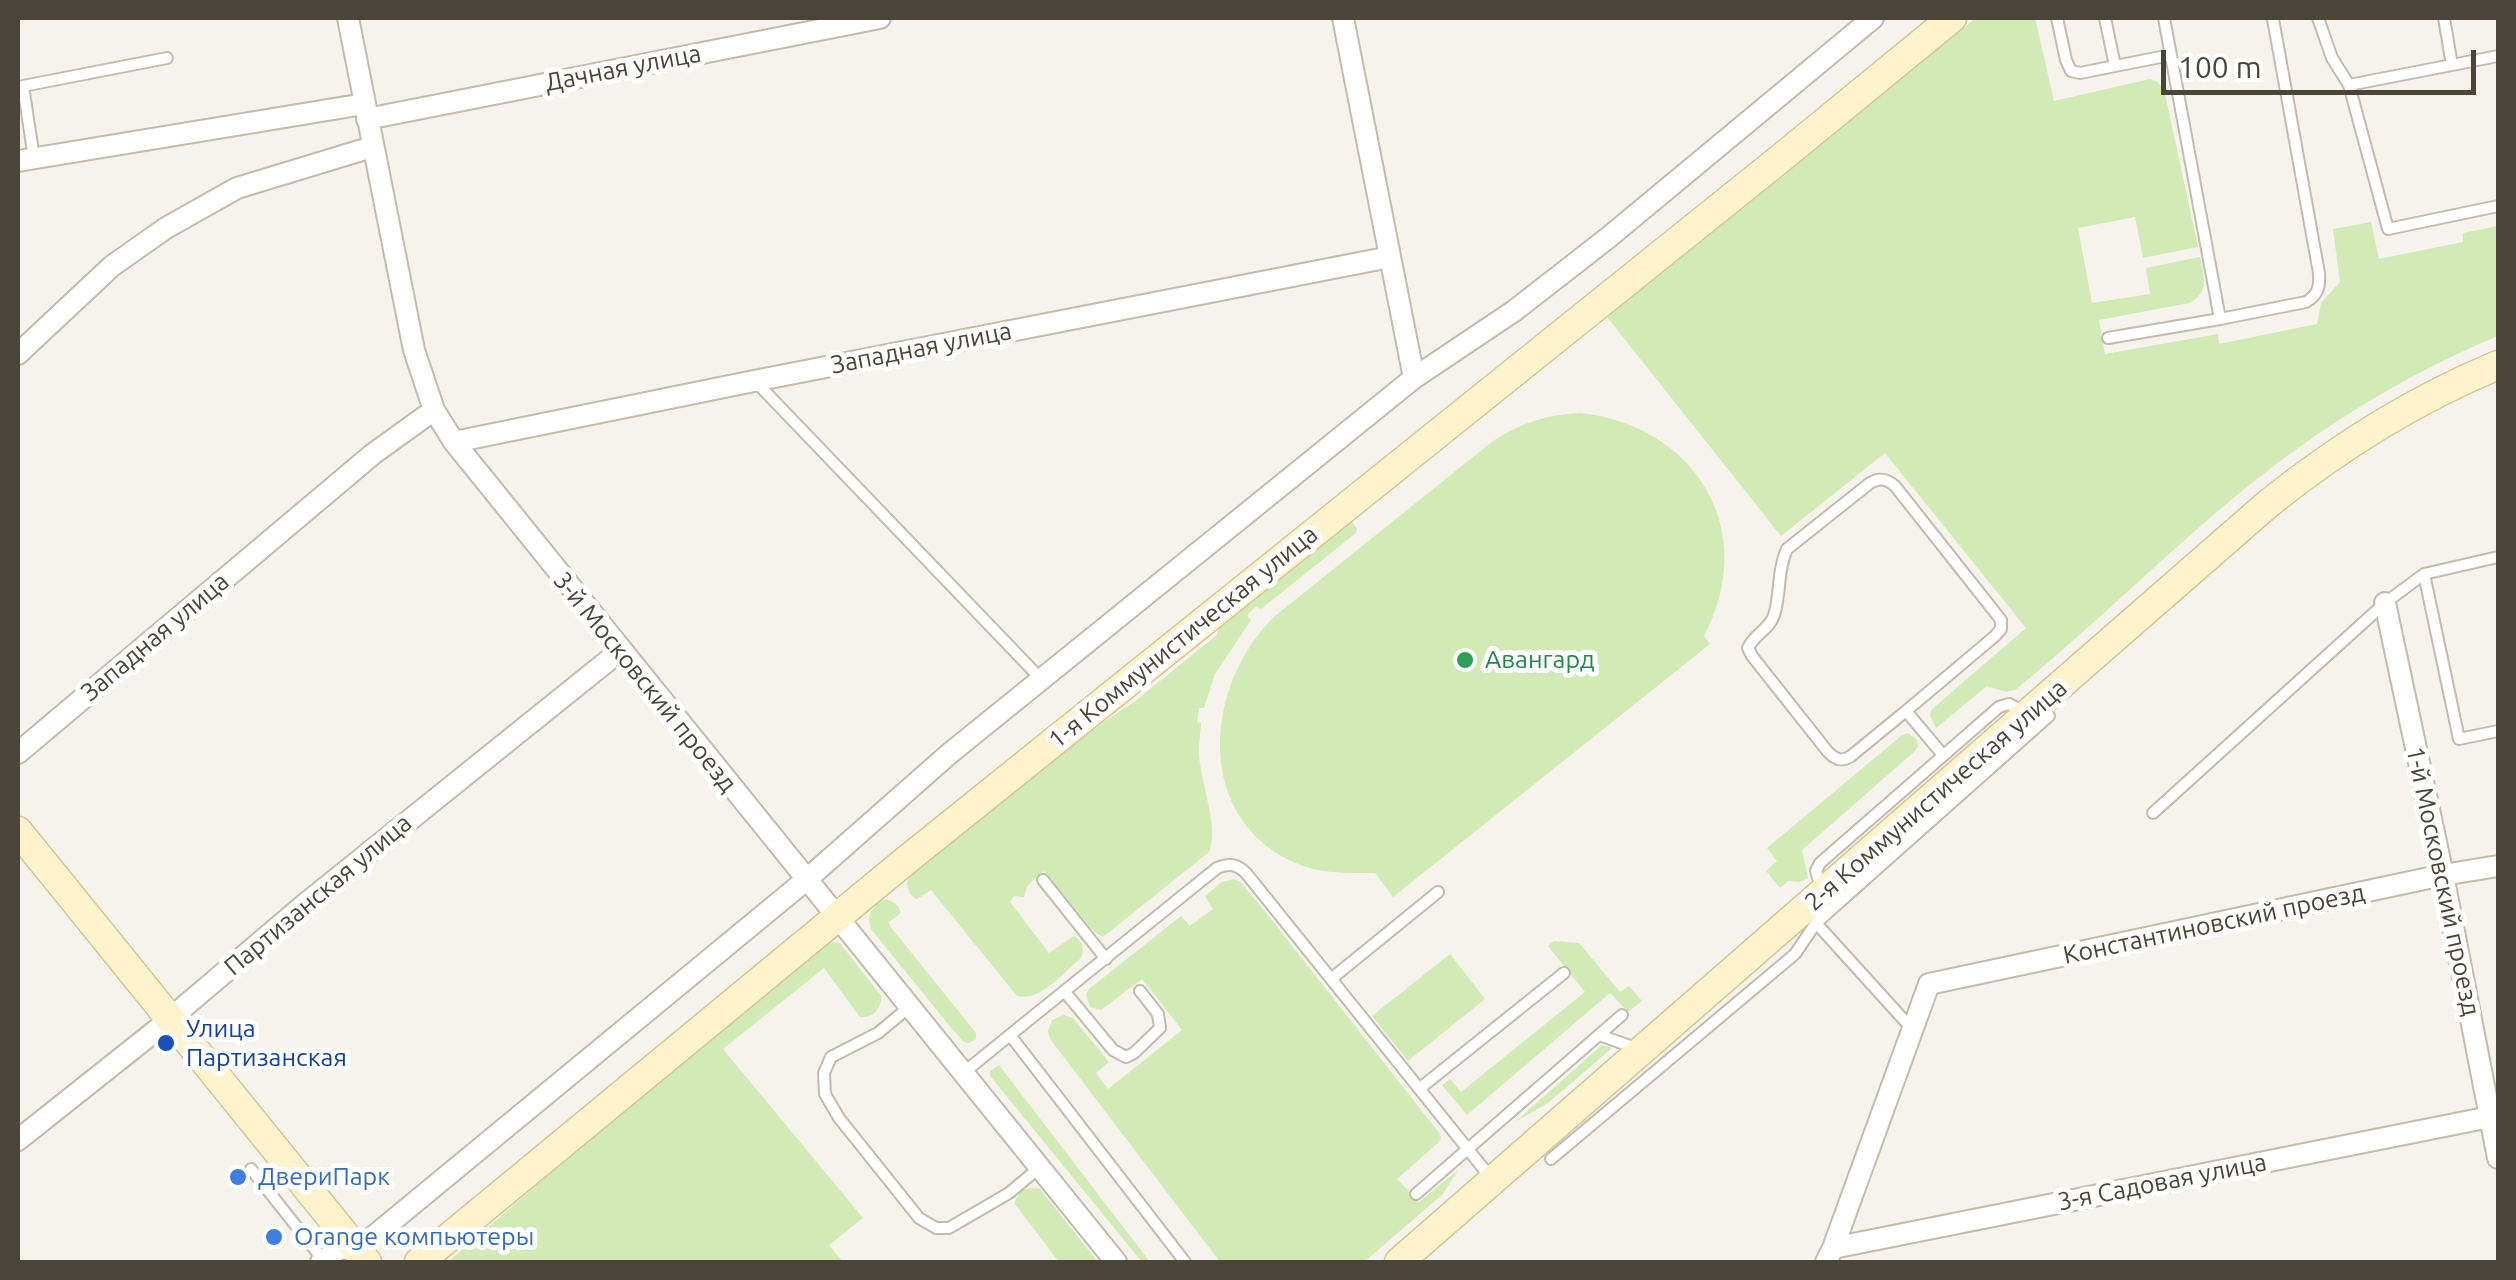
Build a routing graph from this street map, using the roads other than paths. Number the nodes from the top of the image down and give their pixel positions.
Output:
1 (348, 18) edge
2 (880, 18) edge
3 (1343, 18) edge
4 (1873, 18) edge
5 (1952, 18) edge
6 (2057, 18) edge
7 (2105, 18) edge
8 (2164, 18) edge
9 (2318, 18) edge
10 (2444, 18) edge
11 (2272, 19) edge
12 (2171, 55) junction
13 (2498, 56) edge
14 (166, 58) dead end
15 (2452, 65) junction
16 (2115, 66) junction
17 (2350, 85) junction
18 (366, 111) junction
19 (372, 147) junction
20 (26, 159) edge
21 (2498, 206) edge
22 (1390, 257) junction
23 (2220, 320) junction
24 (2108, 338) dead end
25 (18, 354) edge
26 (2498, 365) edge
27 (1414, 378) junction
28 (754, 380) junction
29 (434, 410) junction
30 (454, 442) junction
31 (2498, 557) edge
32 (2424, 574) junction
33 (2385, 603) junction
34 (620, 650) junction
35 (1042, 680) junction
36 (1906, 711) junction
37 (2038, 715) junction
38 (2498, 731) edge
39 (18, 752) edge
40 (1943, 755) junction
41 (2154, 813) dead end
42 (18, 831) edge
43 (2498, 866) edge
44 (2443, 874) junction
45 (806, 880) junction
46 (1043, 880) dead end
47 (1438, 892) dead end
48 (1824, 893) junction
49 (836, 918) junction
50 (1816, 923) junction
51 (1106, 958) junction
52 (1564, 974) dead end
53 (1331, 979) junction
54 (1065, 992) junction
55 (1140, 992) dead end
56 (908, 1008) junction
57 (1622, 1015) dead end
58 (170, 1018) junction
59 (1914, 1030) junction
60 (1010, 1035) junction
61 (1599, 1035) junction
62 (1643, 1050) junction
63 (962, 1074) junction
64 (1419, 1090) junction
65 (2490, 1117) junction
66 (18, 1140) edge
67 (1467, 1150) junction
68 (2498, 1158) edge
69 (1551, 1159) dead end
70 (1039, 1168) junction
71 (252, 1169) dead end
72 (1493, 1180) junction
73 (1416, 1194) dead end
74 (1830, 1255) edge
75 (362, 1256) edge
76 (322, 1262) edge
77 (419, 1262) edge
78 (1116, 1262) edge
79 (1185, 1262) edge
80 (1399, 1262) edge

1 - 18 street, 3-й Московский проезд
2 - 18 street, Дачная улица
3 - 22 street
4 - 27 street
5 - 49 street, 1-я Коммунистическая улица
6 - 16 lane
7 - 16 lane
8 - 12 lane
9 - 17 lane
10 - 15 lane
11 - 23 lane
12 - 16 lane
12 - 23 lane
13 - 15 lane
14 - 20 lane
15 - 17 lane
17 - 21 lane
18 - 19 street, 3-й Московский проезд
18 - 20 street, Дачная улица
19 - 25 street
19 - 29 street, 3-й Московский проезд
22 - 27 street
22 - 28 street, Западная улица
23 - 24 lane
26 - 37 street, 2-я Коммунистическая улица
27 - 35 street
28 - 30 street, Западная улица
28 - 35 lane
29 - 30 street, 3-й Московский проезд
29 - 39 street, Западная улица
30 - 34 street, 3-й Московский проезд
31 - 32 lane
32 - 33 lane
32 - 38 lane
33 - 41 lane
33 - 44 street, 1-й Московский проезд
34 - 45 street, 3-й Московский проезд
34 - 58 street, Партизанская улица
35 - 45 street
36 - 36 lane
36 - 40 lane
37 - 40 lane
37 - 48 street, 2-я Коммунистическая улица
37 - 50 lane
40 - 48 lane
42 - 58 street
43 - 44 street, Константиновский проезд
44 - 59 street, Константиновский проезд
44 - 65 street, 1-й Московский проезд
45 - 49 street, 3-й Московский проезд
45 - 75 street
46 - 51 lane
47 - 53 lane
48 - 62 street, 2-я Коммунистическая улица
49 - 56 street, 3-й Московский проезд
49 - 77 street, 1-я Коммунистическая улица
50 - 59 lane
50 - 69 lane
51 - 53 lane
51 - 54 lane
52 - 64 lane
53 - 64 lane
54 - 55 lane
54 - 60 lane
56 - 63 street, 3-й Московский проезд
56 - 70 lane
57 - 61 lane
58 - 66 street, Партизанская улица
58 - 75 street
59 - 74 street
60 - 63 lane
60 - 79 lane
61 - 62 lane
61 - 67 lane
62 - 72 street, 2-я Коммунистическая улица
63 - 70 street, 3-й Московский проезд
64 - 67 lane
65 - 68 street, 1-й Московский проезд
65 - 74 street, 3-я Садовая улица
67 - 72 lane
67 - 73 lane
70 - 78 street, 3-й Московский проезд
71 - 76 lane
72 - 80 street, 2-я Коммунистическая улица
75 - 76 street

